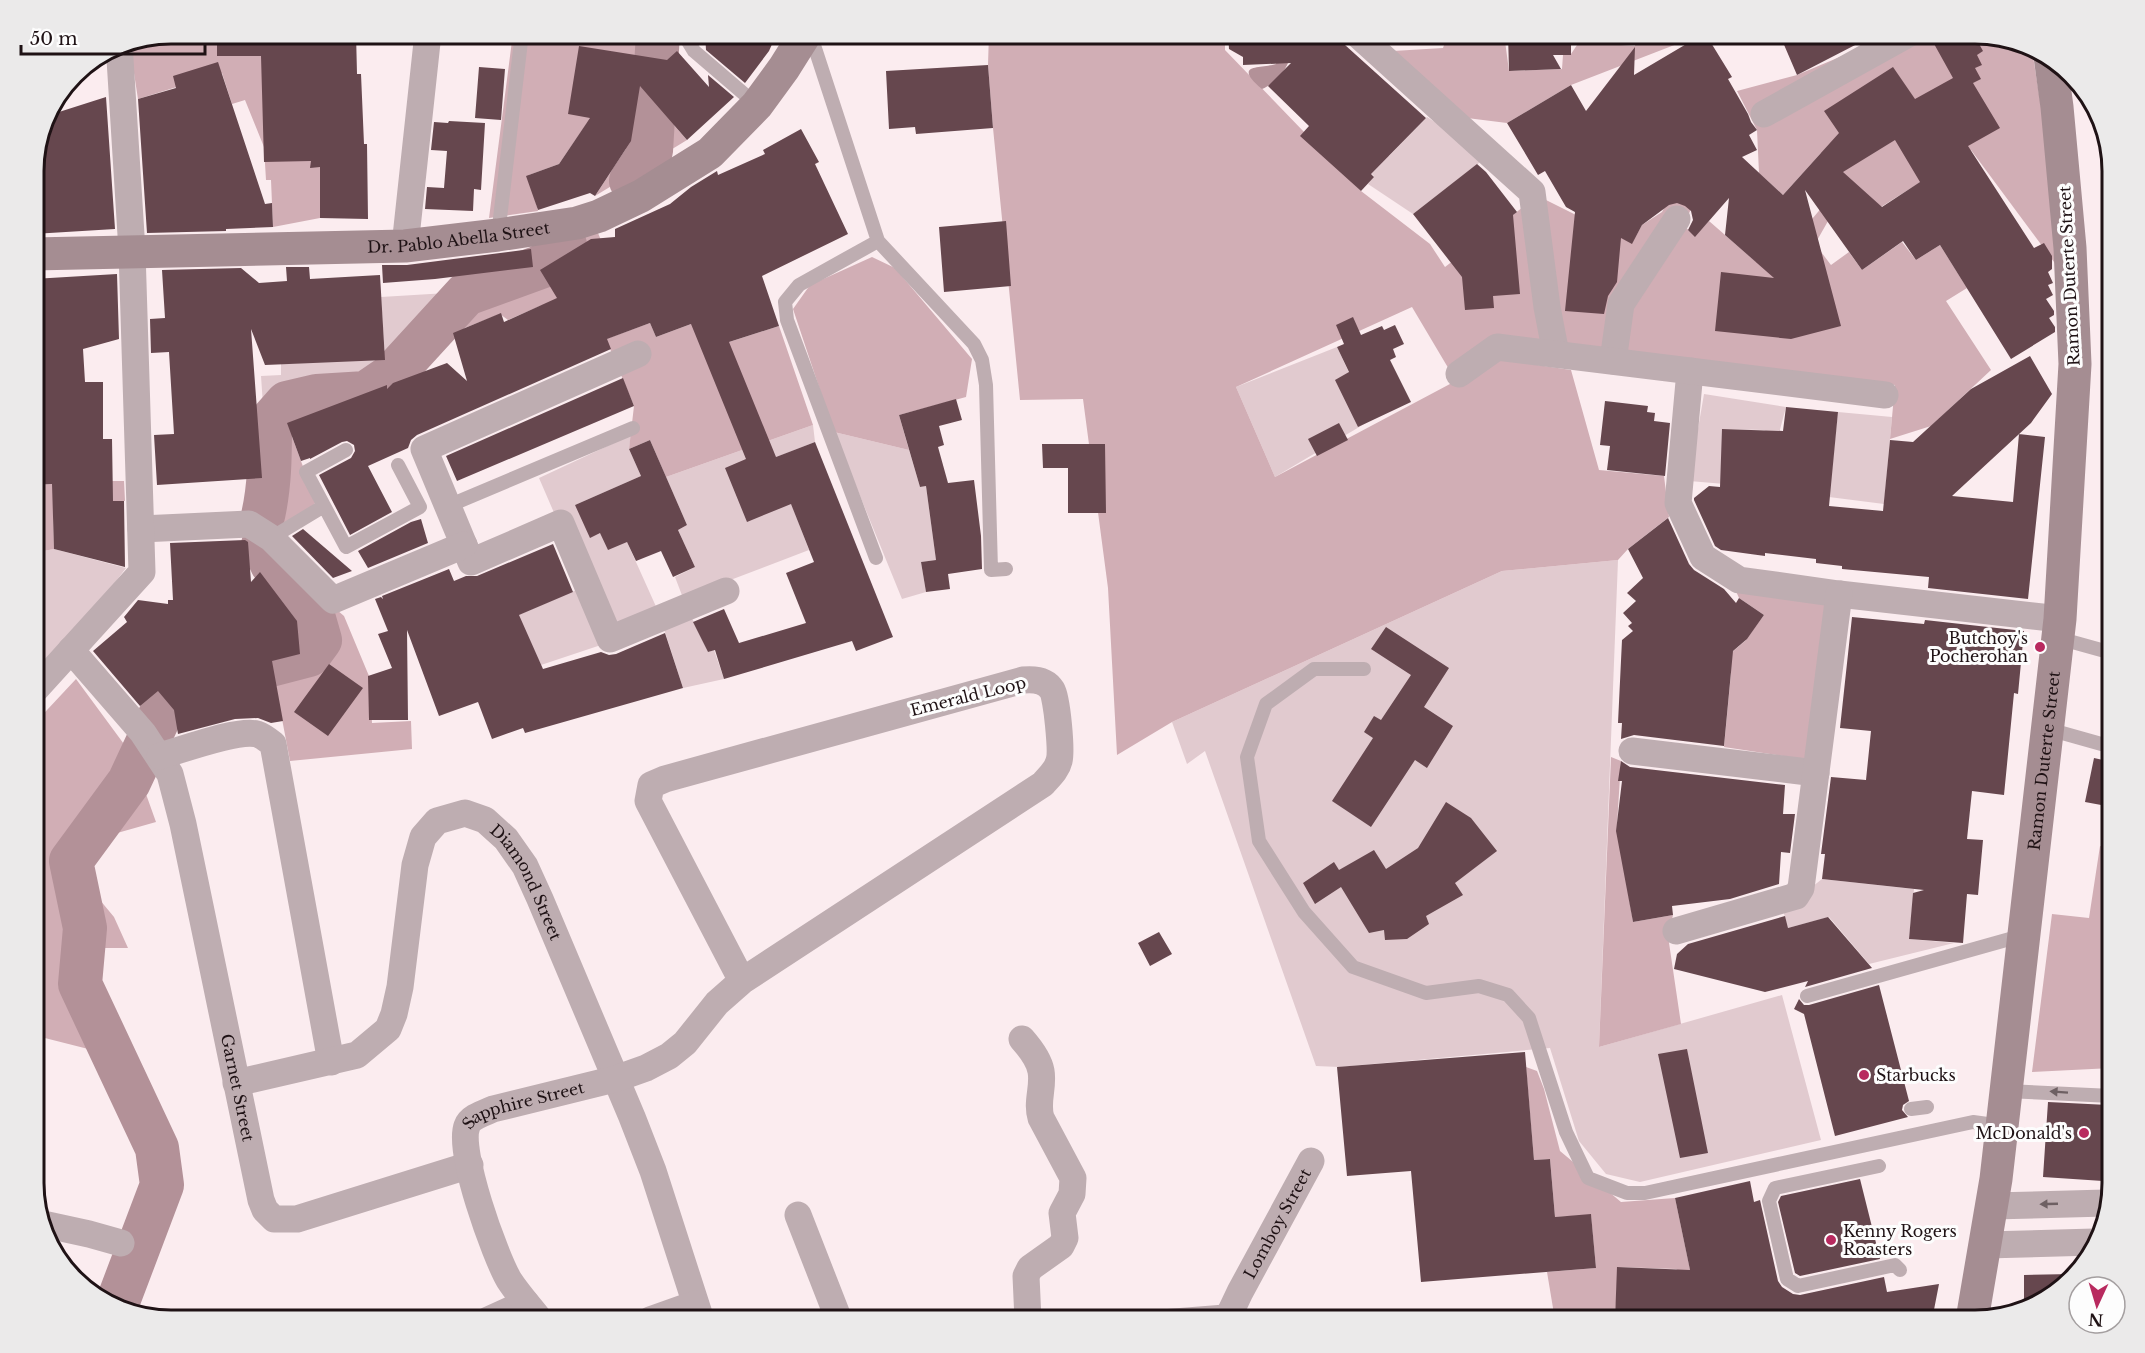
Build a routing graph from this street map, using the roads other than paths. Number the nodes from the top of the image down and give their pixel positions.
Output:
1 (427, 44) edge
2 (521, 44) edge
3 (689, 44) edge
4 (799, 44) edge
5 (814, 44) edge
6 (1368, 44) edge
7 (1890, 44) edge
8 (120, 54) edge
9 (2052, 70) edge
10 (757, 105) junction
11 (1764, 114) dead end
12 (1677, 219) dead end
13 (498, 235) junction
14 (878, 241) junction
15 (405, 246) junction
16 (132, 251) junction
17 (44, 254) edge
18 (638, 354) dead end
19 (1556, 354) junction
20 (1613, 362) junction
21 (1690, 371) junction
22 (1459, 374) dead end
23 (1885, 395) dead end
24 (633, 428) dead end
25 (346, 450) dead end
26 (398, 465) dead end
27 (324, 506) junction
28 (448, 507) junction
29 (141, 530) junction
30 (272, 538) junction
31 (464, 545) junction
32 (876, 558) dead end
33 (1006, 569) dead end
34 (726, 591) dead end
35 (1839, 594) junction
36 (2059, 628) junction
37 (2102, 648) edge
38 (71, 650) junction
39 (1364, 669) dead end
40 (44, 680) edge
41 (2049, 729) junction
42 (2102, 744) edge
43 (153, 746) junction
44 (1632, 751) dead end
45 (1816, 773) junction
46 (1676, 931) dead end
47 (2024, 935) junction
48 (742, 981) junction
49 (1807, 996) dead end
50 (1022, 1039) dead end
51 (331, 1062) junction
52 (615, 1078) junction
53 (236, 1083) junction
54 (2006, 1091) junction
55 (2102, 1096) edge
56 (1928, 1107) dead end
57 (1911, 1109) dead end
58 (2002, 1126) junction
59 (1311, 1161) dead end
60 (470, 1166) junction
61 (1879, 1166) dead end
62 (2100, 1203) edge
63 (1992, 1206) junction
64 (798, 1215) dead end
65 (51, 1226) edge
66 (2086, 1242) edge
67 (121, 1243) dead end
68 (1986, 1245) junction
69 (1900, 1270) dead end
70 (532, 1310) edge
71 (697, 1310) edge
72 (835, 1310) edge
73 (1028, 1310) edge
74 (1234, 1310) edge
75 (1974, 1310) edge

1 - 15 street
2 - 13 lane
3 - 10 lane
4 - 10 main road, Dr. Pablo Abella Street
5 - 14 lane
6 - 19 street
7 - 11 street
8 - 16 street
9 - 36 main road, Ramon Duterte Street
10 - 13 main road, Dr. Pablo Abella Street
12 - 20 street
13 - 15 main road, Dr. Pablo Abella Street
14 - 32 lane
14 - 33 lane
15 - 16 main road, Dr. Pablo Abella Street
16 - 17 main road, Dr. Pablo Abella Street
16 - 29 street
18 - 28 street
19 - 20 street
19 - 22 street
20 - 21 street
21 - 23 street
21 - 35 street
24 - 28 lane
25 - 27 lane
26 - 27 lane
27 - 30 lane
28 - 31 street
29 - 30 street
29 - 38 street
30 - 31 street
31 - 34 street
35 - 36 street
35 - 45 street
36 - 37 lane
36 - 41 main road, Ramon Duterte Street
38 - 40 street
38 - 43 street, Garnet Street
39 - 58 lane
41 - 42 lane
41 - 47 main road, Ramon Duterte Street
43 - 51 street
43 - 53 street, Garnet Street
44 - 45 street
45 - 46 street
47 - 49 lane
47 - 54 main road, Ramon Duterte Street
48 - 48 street, Emerald Loop
48 - 52 street, Emerald Loop
50 - 73 street
51 - 52 street, Diamond Street
51 - 53 street, Diamond Street
52 - 60 street, Sapphire Street
52 - 71 street, Diamond Street
53 - 60 street, Garnet Street
55 -> 54 lane
54 - 58 main road, Ramon Duterte Street
56 - 57 lane
58 - 63 main road, Ramon Duterte Street
59 - 74 street, Lomboy Street
60 - 70 street, Sapphire Street
61 - 69 lane
62 -> 63 street
63 - 68 main road, Ramon Duterte Street
64 - 72 street
65 - 67 street
66 - 68 street
68 - 75 main road, Ramon Duterte Street

